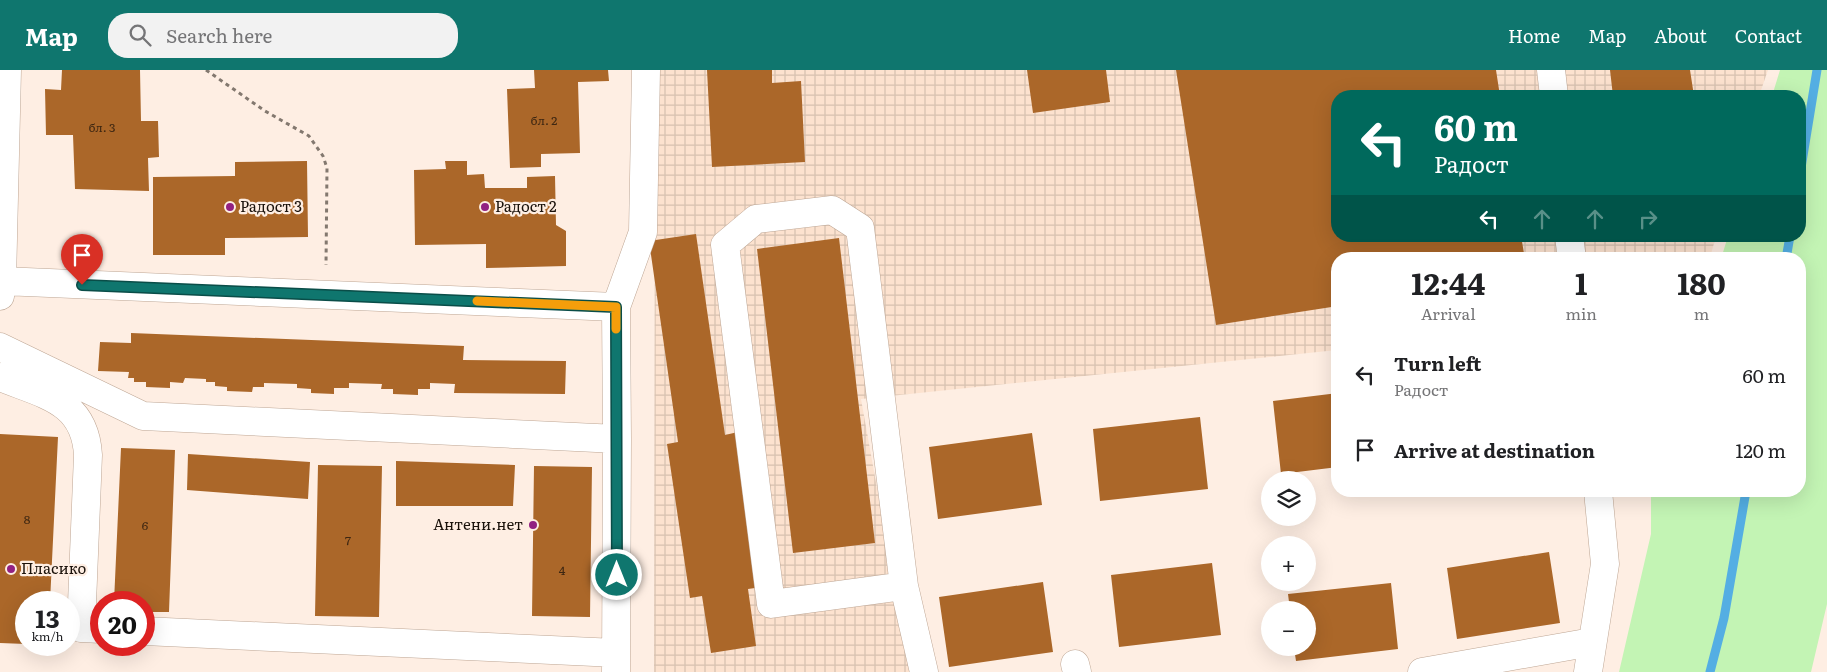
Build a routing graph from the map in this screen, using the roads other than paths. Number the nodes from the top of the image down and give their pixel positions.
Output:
1 (6, 70) edge
2 (646, 70) edge
3 (1551, 70) edge
4 (1553, 90) edge
5 (1, 289) edge
6 (616, 307) junction
7 (0, 347) edge
8 (0, 377) edge
9 (617, 439) junction
10 (1599, 497) edge
11 (904, 586) junction
12 (90, 628) edge
13 (155, 632) edge
14 (1592, 642) junction
15 (616, 662) edge
16 (1436, 671) edge
17 (924, 672) edge
18 (1588, 672) edge

1 - 5 street
2 - 6 street
3 - 4 street
5 - 6 street
6 - 9 street
7 - 9 street
8 - 12 street
9 - 15 street
10 - 14 street
11 - 11 street
11 - 17 street
13 - 15 street
14 - 16 street
14 - 18 street

